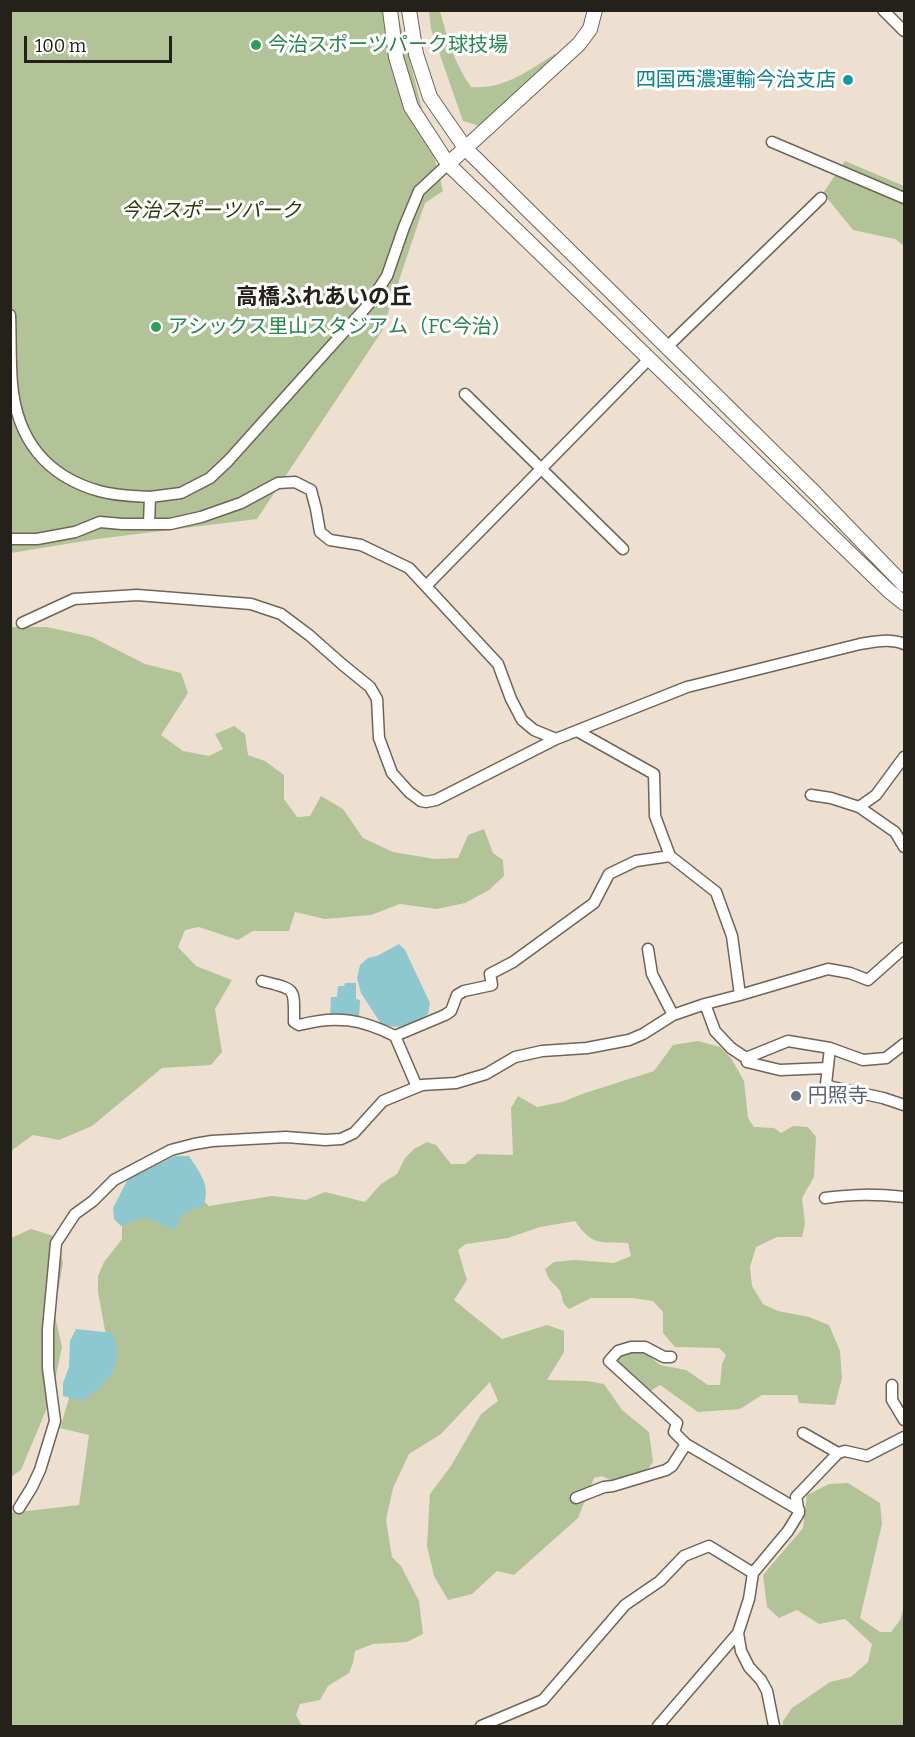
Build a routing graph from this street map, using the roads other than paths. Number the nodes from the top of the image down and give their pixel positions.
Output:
1 (390, 10) edge
2 (409, 10) edge
3 (595, 10) edge
4 (883, 10) edge
5 (904, 31) edge
6 (772, 142) dead end
7 (466, 149) junction
8 (447, 164) junction
9 (821, 198) dead end
10 (904, 198) edge
11 (10, 315) edge
12 (667, 347) junction
13 (649, 359) junction
14 (465, 394) dead end
15 (541, 469) junction
16 (150, 497) junction
17 (149, 524) junction
18 (10, 539) edge
19 (623, 549) dead end
20 (427, 585) junction
21 (904, 585) edge
22 (904, 603) edge
23 (22, 623) dead end
24 (904, 645) edge
25 (577, 731) junction
26 (556, 739) junction
27 (904, 757) edge
28 (811, 795) dead end
29 (859, 807) junction
30 (904, 847) edge
31 (670, 856) junction
32 (904, 948) edge
33 (648, 949) dead end
34 (262, 981) dead end
35 (740, 995) junction
36 (705, 1004) junction
37 (673, 1015) junction
38 (395, 1036) junction
39 (904, 1044) edge
40 (830, 1048) junction
41 (746, 1058) junction
42 (827, 1068) junction
43 (417, 1087) junction
44 (904, 1105) edge
45 (904, 1197) edge
46 (825, 1198) dead end
47 (671, 1356) dead end
48 (892, 1385) dead end
49 (904, 1420) edge
50 (803, 1433) dead end
51 (904, 1437) edge
52 (686, 1444) junction
53 (838, 1453) junction
54 (576, 1498) dead end
55 (19, 1508) dead end
56 (799, 1510) junction
57 (753, 1573) junction
58 (738, 1633) junction
59 (482, 1726) edge
60 (658, 1726) edge
61 (774, 1726) edge

1 - 8 street
2 - 7 street
3 - 7 street
4 - 5 street
6 - 10 street
7 - 8 street
7 - 12 street
8 - 13 street
8 - 16 street
9 - 12 street
11 - 16 street
12 - 21 street
13 - 15 street
13 - 22 street
14 - 15 street
15 - 19 street
15 - 20 street
16 - 17 street
17 - 18 street
17 - 20 street
20 - 26 street
23 - 26 street
24 - 25 street
25 - 26 street
25 - 31 street
27 - 29 street
28 - 29 street
29 - 30 street
31 - 35 street
31 - 38 street
32 - 35 street
33 - 37 street
34 - 38 street
35 - 36 street
36 - 37 street
36 - 41 street
37 - 43 street
38 - 43 street
39 - 40 street
40 - 41 street
40 - 42 street
41 - 42 street
42 - 44 street
43 - 55 street
45 - 46 street
47 - 52 street
48 - 49 street
50 - 53 street
51 - 53 street
52 - 54 street
52 - 56 street
53 - 56 street
56 - 57 street
57 - 58 street
57 - 59 street
58 - 60 street
58 - 61 street

